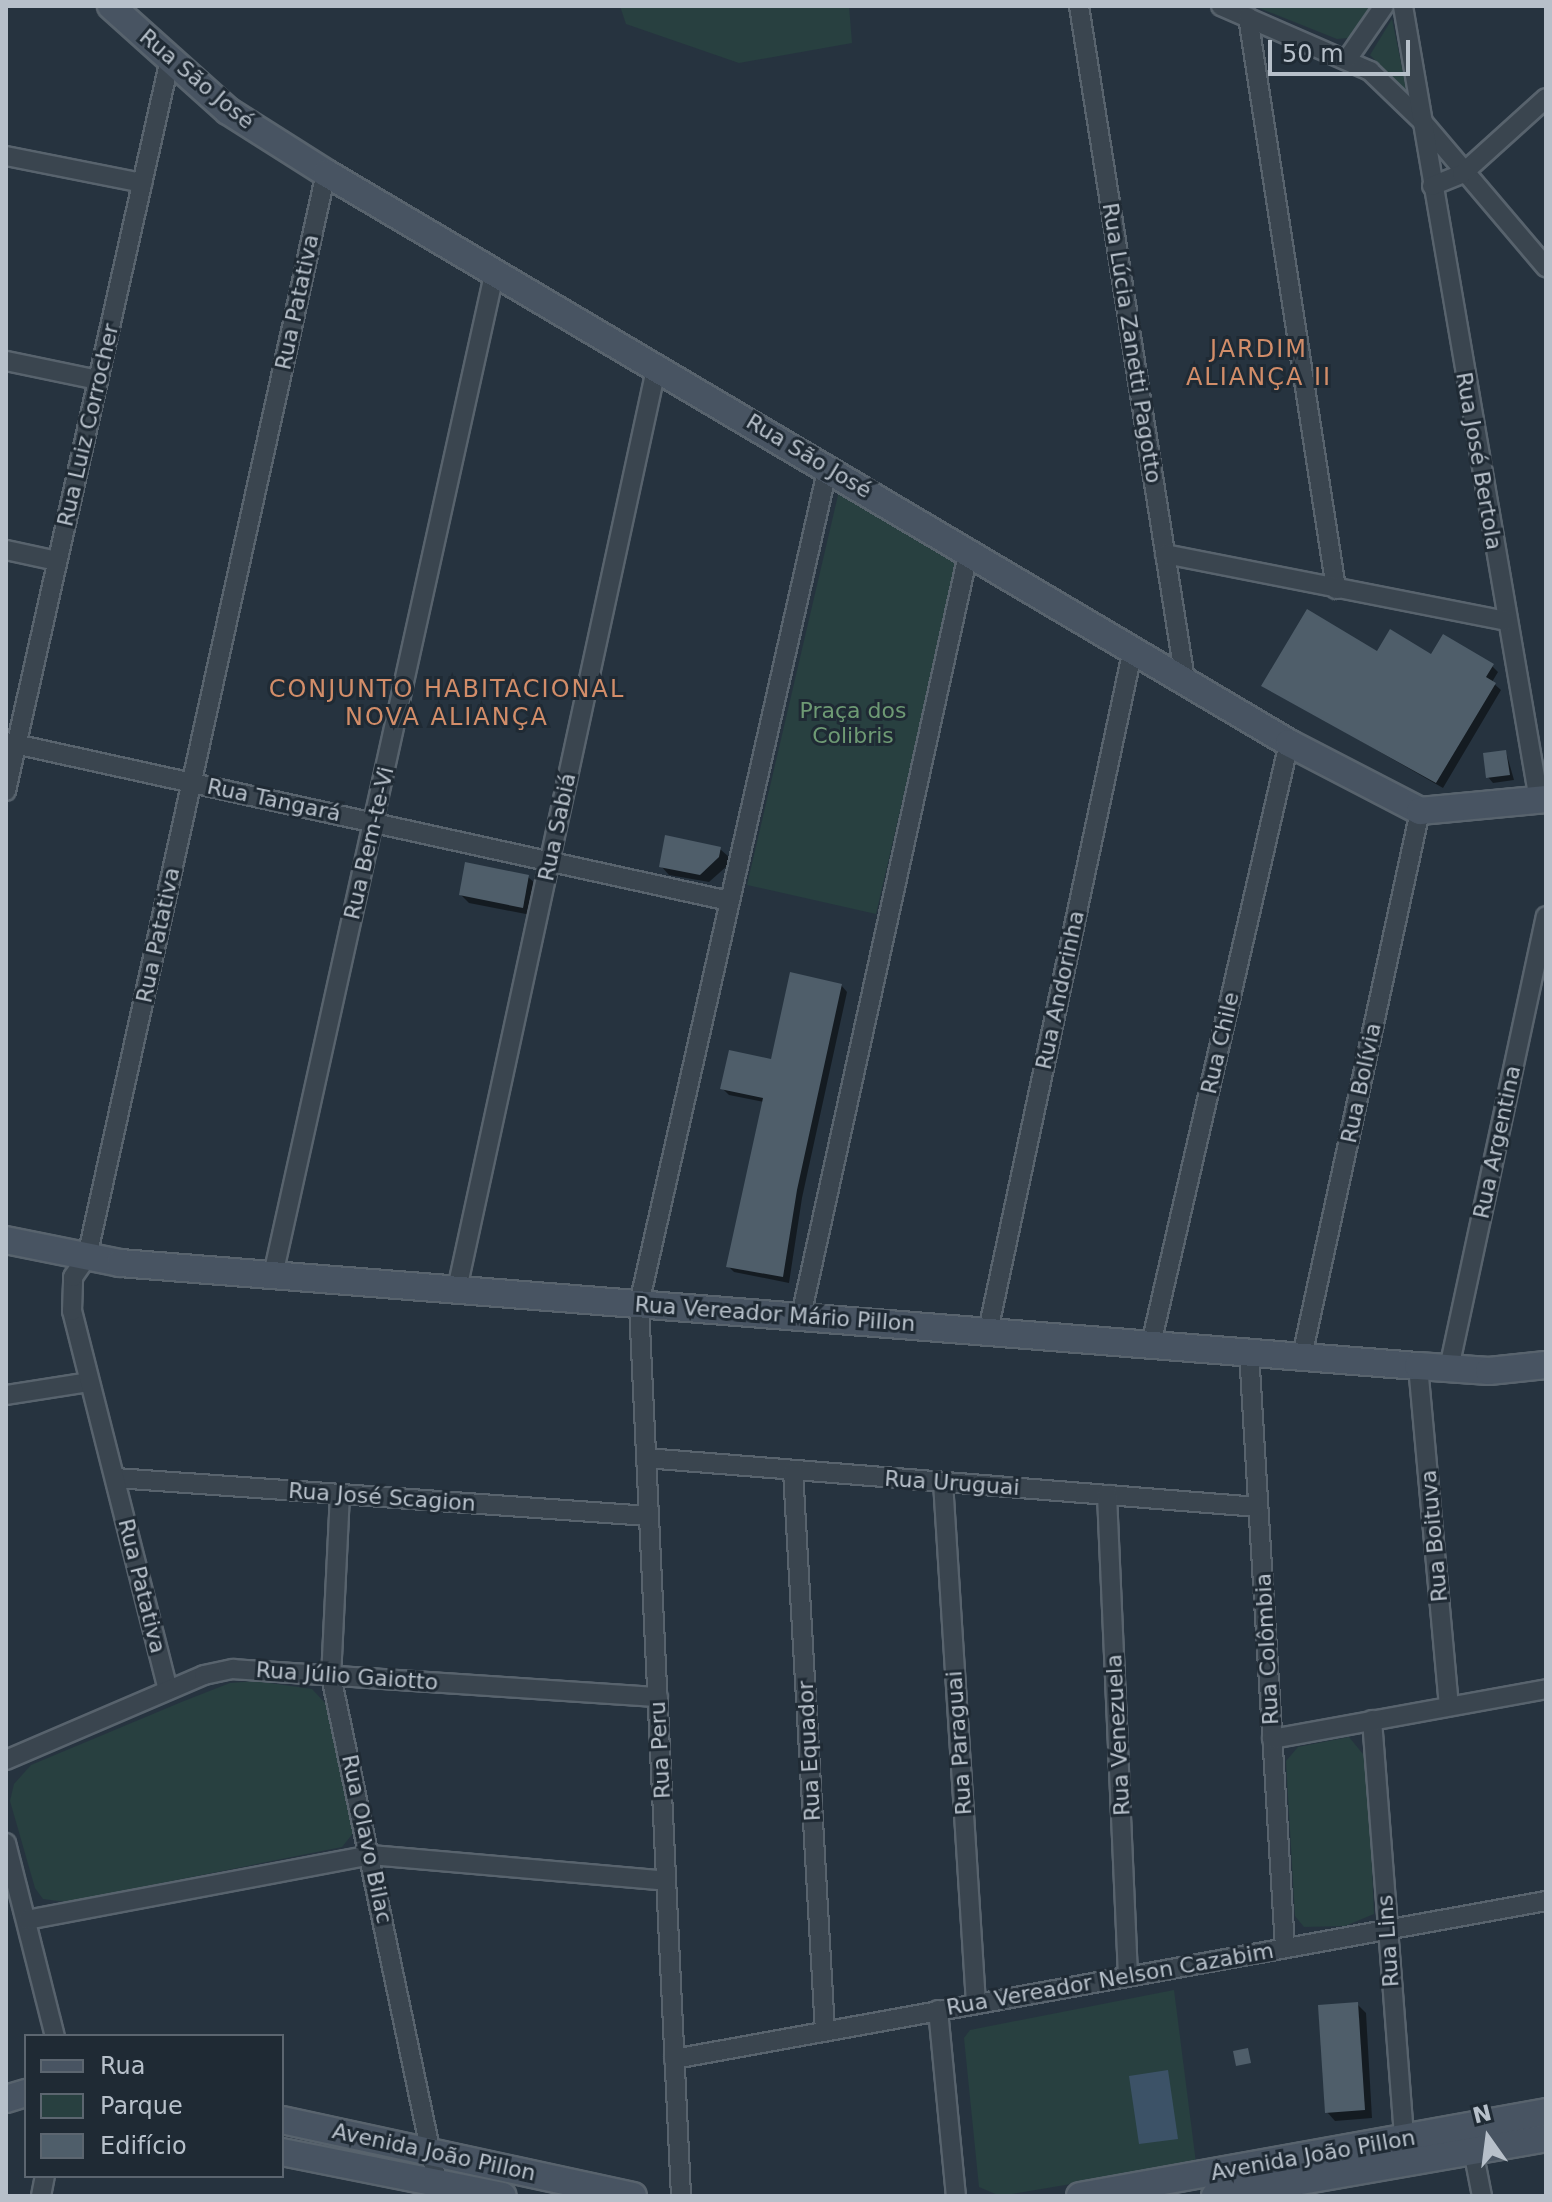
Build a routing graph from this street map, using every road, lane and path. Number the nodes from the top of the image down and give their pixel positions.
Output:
1 (111, 6) edge
2 (1079, 6) edge
3 (1221, 6) edge
4 (1384, 6) edge
5 (1403, 6) edge
6 (1248, 17) junction
7 (1348, 58) junction
8 (170, 59) junction
9 (1546, 98) edge
10 (1422, 121) junction
11 (6, 156) edge
12 (326, 173) junction
13 (1462, 174) junction
14 (142, 183) junction
15 (1432, 186) junction
16 (1546, 267) edge
17 (495, 270) junction
18 (6, 361) edge
19 (657, 365) junction
20 (98, 380) junction
21 (828, 467) junction
22 (6, 550) edge
23 (969, 550) junction
24 (1165, 554) junction
25 (57, 561) junction
26 (1336, 589) junction
27 (1506, 621) junction
28 (1133, 649) junction
29 (1185, 680) junction
30 (11, 743) edge
31 (1289, 743) junction
32 (191, 782) junction
33 (6, 791) edge
34 (1542, 800) edge
35 (1420, 811) junction
36 (374, 822) junction
37 (550, 861) junction
38 (729, 901) junction
39 (1546, 916) edge
40 (6, 1240) edge
41 (87, 1257) junction
42 (273, 1275) junction
43 (457, 1289) junction
44 (639, 1304) junction
45 (801, 1316) junction
46 (988, 1331) junction
47 (1151, 1344) junction
48 (1249, 1352) junction
49 (1302, 1356) junction
50 (1546, 1365) edge
51 (1418, 1366) junction
52 (1449, 1368) junction
53 (89, 1382) junction
54 (6, 1395) edge
55 (646, 1458) junction
56 (793, 1471) junction
57 (116, 1478) junction
58 (943, 1482) junction
59 (340, 1494) junction
60 (1107, 1495) junction
61 (1258, 1507) junction
62 (649, 1516) junction
63 (331, 1676) junction
64 (1546, 1689) edge
65 (168, 1690) junction
66 (658, 1697) junction
67 (1449, 1706) junction
68 (1372, 1720) junction
69 (1272, 1739) junction
70 (7, 1755) edge
71 (6, 1843) edge
72 (371, 1855) junction
73 (666, 1881) junction
74 (1546, 1901) edge
75 (27, 1920) junction
76 (1387, 1929) junction
77 (1285, 1947) junction
78 (1128, 1975) junction
79 (976, 2003) junction
80 (938, 2010) junction
81 (825, 2031) junction
82 (55, 2034) edge
83 (674, 2059) junction
84 (1546, 2112) edge
85 (284, 2120) edge
86 (1471, 2138) junction
87 (1546, 2138) edge
88 (430, 2151) junction
89 (1405, 2151) junction
90 (284, 2152) edge
91 (437, 2182) junction
92 (503, 2196) edge
93 (633, 2196) edge
94 (681, 2196) edge
95 (956, 2196) edge
96 (1080, 2196) edge
97 (1215, 2196) edge
98 (1482, 2196) edge

1 - 8 street, Rua São José
2 - 24 street, Rua Lúcia Zanetti Pagotto
3 - 6 street
4 - 7 street
5 - 10 street, Rua José Bertola
6 - 7 street
6 - 26 street
7 - 10 street
8 - 12 street, Rua São José
8 - 14 street, Rua Luiz Corrocher
9 - 13 street
10 - 13 street
10 - 15 street, Rua José Bertola
11 - 14 street
12 - 17 street, Rua São José
12 - 32 street, Rua Patativa
13 - 15 street
13 - 16 street
14 - 20 street, Rua Luiz Corrocher
15 - 27 street, Rua José Bertola
17 - 19 street, Rua São José
17 - 36 street, Rua Bem-te-Vi
18 - 20 street
19 - 21 street, Rua São José
19 - 37 street, Rua Sabiá
20 - 25 street, Rua Luiz Corrocher
21 - 23 street, Rua São José
21 - 38 street
22 - 25 street
23 - 28 street, Rua São José
23 - 45 street
24 - 26 street
24 - 29 street, Rua Lúcia Zanetti Pagotto
25 - 30 street, Rua Luiz Corrocher
26 - 27 street
27 - 34 street, Rua José Bertola
28 - 29 street, Rua São José
28 - 46 street, Rua Andorinha
29 - 31 street, Rua São José
30 - 32 street, Rua Tangará
30 - 33 street, Rua Luiz Corrocher
31 - 35 street, Rua São José
31 - 47 street, Rua Chile
32 - 36 street, Rua Tangará
32 - 41 street, Rua Patativa
34 - 35 street
35 - 49 street, Rua Bolívia
36 - 37 street, Rua Tangará
36 - 42 street, Rua Bem-te-Vi
37 - 38 street, Rua Tangará
37 - 43 street, Rua Sabiá
38 - 44 street
39 - 52 street, Rua Argentina
40 - 41 street, Rua Vereador Mário Pillon
41 - 42 street, Rua Vereador Mário Pillon
41 - 53 street, Rua Patativa
42 - 43 street, Rua Vereador Mário Pillon
43 - 44 street, Rua Vereador Mário Pillon
44 - 45 street, Rua Vereador Mário Pillon
44 - 55 street, Rua Peru
45 - 46 street, Rua Vereador Mário Pillon
46 - 47 street, Rua Vereador Mário Pillon
47 - 48 street, Rua Vereador Mário Pillon
48 - 49 street, Rua Vereador Mário Pillon
48 - 61 street, Rua Colômbia
49 - 51 street, Rua Vereador Mário Pillon
50 - 52 street, Rua Vereador Mário Pillon
51 - 52 street, Rua Vereador Mário Pillon
51 - 67 street, Rua Boituva
53 - 54 street
53 - 57 street, Rua Patativa
55 - 56 street, Rua Uruguai
55 - 62 street, Rua Peru
56 - 58 street, Rua Uruguai
56 - 81 street, Rua Equador
57 - 59 street, Rua José Scagion
57 - 65 street, Rua Patativa
58 - 60 street, Rua Uruguai
58 - 79 street, Rua Paraguai
59 - 62 street, Rua José Scagion
59 - 63 street, Rua Olavo Bilac
60 - 61 street, Rua Uruguai
60 - 78 street, Rua Venezuela
61 - 69 street, Rua Colômbia
62 - 66 street, Rua Peru
63 - 65 street, Rua Júlio Gaiotto
63 - 66 street, Rua Júlio Gaiotto
63 - 72 street, Rua Olavo Bilac
64 - 67 street
65 - 70 street, Rua Júlio Gaiotto
66 - 73 street, Rua Peru
67 - 68 street
68 - 69 street
68 - 76 street, Rua Lins
69 - 77 street, Rua Colômbia
71 - 75 street
72 - 73 street
72 - 75 street
72 - 88 street, Rua Olavo Bilac
73 - 83 street, Rua Peru
74 - 76 street, Rua Vereador Nelson Cazabim
75 - 82 street
76 - 77 street, Rua Vereador Nelson Cazabim
76 - 89 street, Rua Lins
77 - 78 street, Rua Vereador Nelson Cazabim
78 - 79 street, Rua Vereador Nelson Cazabim
79 - 80 street, Rua Vereador Nelson Cazabim
80 - 81 street, Rua Vereador Nelson Cazabim
80 - 95 street
81 - 83 street, Rua Vereador Nelson Cazabim
83 - 94 street, Rua Peru
84 - 86 street, Avenida João Pillon
85 - 88 street, Avenida João Pillon
86 - 87 street, Avenida João Pillon
86 - 89 street, Avenida João Pillon
86 - 98 street
88 - 91 street, Rua Olavo Bilac
88 - 93 street, Avenida João Pillon
89 - 96 street, Avenida João Pillon
89 - 97 street, Avenida João Pillon
90 - 91 street, Avenida João Pillon
91 - 92 street, Avenida João Pillon

